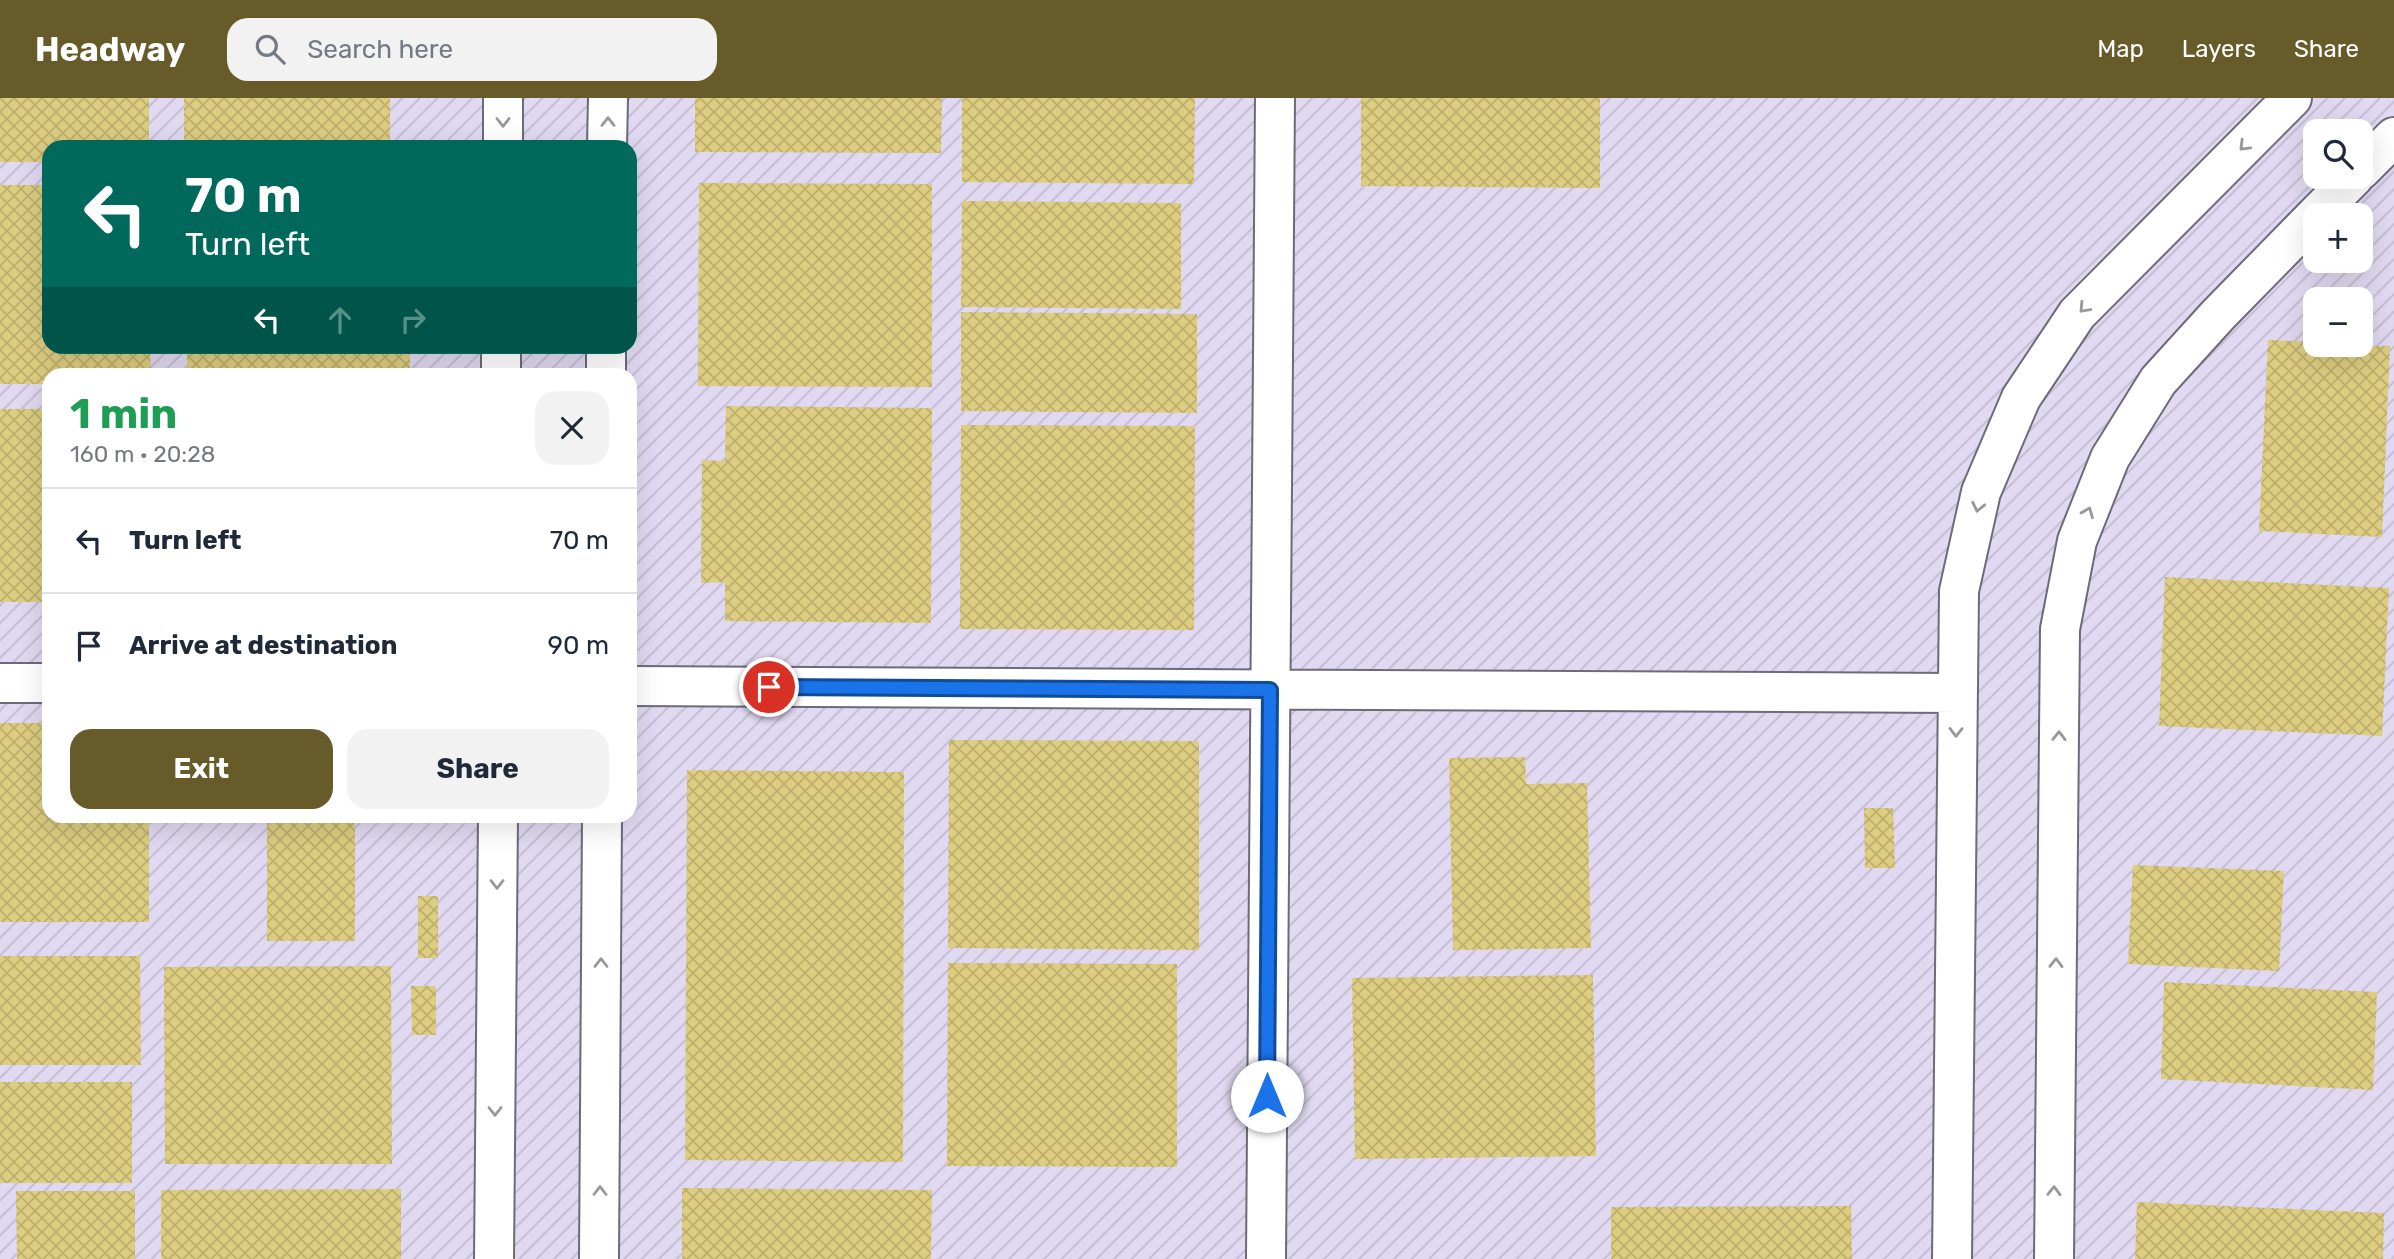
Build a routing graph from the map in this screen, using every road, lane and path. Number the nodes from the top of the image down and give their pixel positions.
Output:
1 (503, 98) edge
2 (608, 98) edge
3 (1275, 98) edge
4 (2292, 98) edge
5 (2394, 136) edge
6 (503, 140) edge
7 (607, 140) edge
8 (2373, 158) edge
9 (2342, 189) edge
10 (2329, 203) edge
11 (2303, 229) edge
12 (0, 683) edge
13 (42, 683) edge
14 (637, 686) edge
15 (1270, 690) junction
16 (1957, 693) junction
17 (498, 823) edge
18 (603, 823) edge
19 (494, 1259) edge
20 (599, 1259) edge
21 (1266, 1259) edge
22 (1952, 1259) edge
23 (2054, 1259) edge

1 -> 6 street
7 -> 2 street
3 - 15 street
4 -> 16 street
5 - 8 street
9 - 10 street
23 -> 11 street
12 - 13 street
14 - 15 street
15 - 16 street
15 - 21 street
16 -> 22 street
17 -> 19 street
20 -> 18 street

